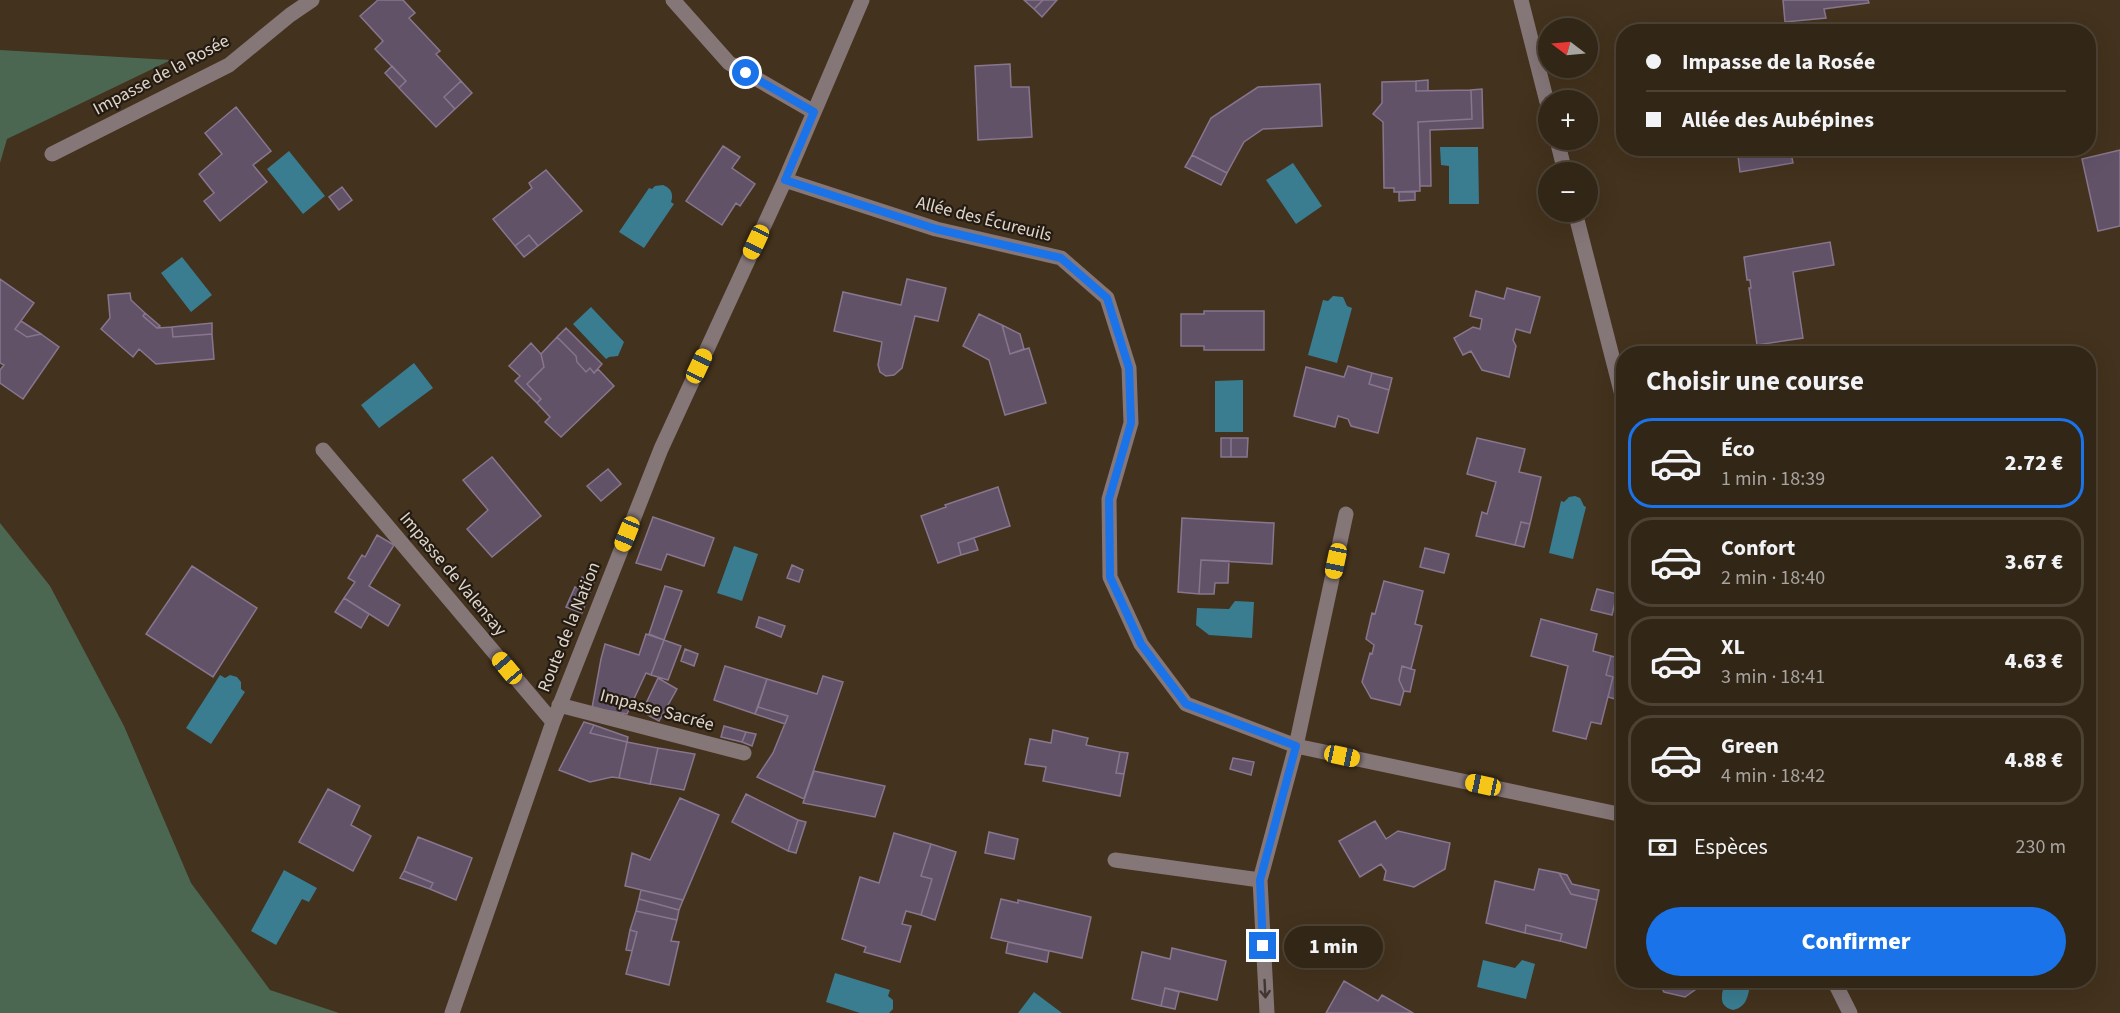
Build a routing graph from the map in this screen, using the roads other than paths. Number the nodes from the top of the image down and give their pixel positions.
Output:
1 (312, 0) edge
2 (673, 0) edge
3 (862, 0) edge
4 (1521, 0) edge
5 (1544, 90) edge
6 (814, 112) junction
7 (52, 154) dead end
8 (785, 180) junction
9 (1578, 222) edge
10 (1616, 372) edge
11 (323, 450) dead end
12 (1346, 514) dead end
13 (559, 705) junction
14 (553, 722) junction
15 (1296, 746) junction
16 (744, 753) dead end
17 (1616, 813) edge
18 (1115, 860) dead end
19 (1260, 880) junction
20 (1838, 988) edge
21 (452, 1013) edge
22 (1267, 1013) edge
23 (1850, 1013) edge

1 - 7 street, Impasse de la Rosée
2 - 6 street
3 - 6 street, Route de la Nation
4 - 5 street
6 - 8 street, Route de la Nation
8 - 13 street, Route de la Nation
8 - 15 street, Allée des Écureuils
9 - 10 street
11 - 14 street, Impasse de Valensay
12 - 15 street
13 - 14 street, Route de la Nation
13 - 16 street, Impasse Sacrée
14 - 21 street, Route de la Nation
15 - 17 street, Allée des Écureuils
15 - 19 street
18 - 19 street
19 -> 22 street
20 - 23 street

